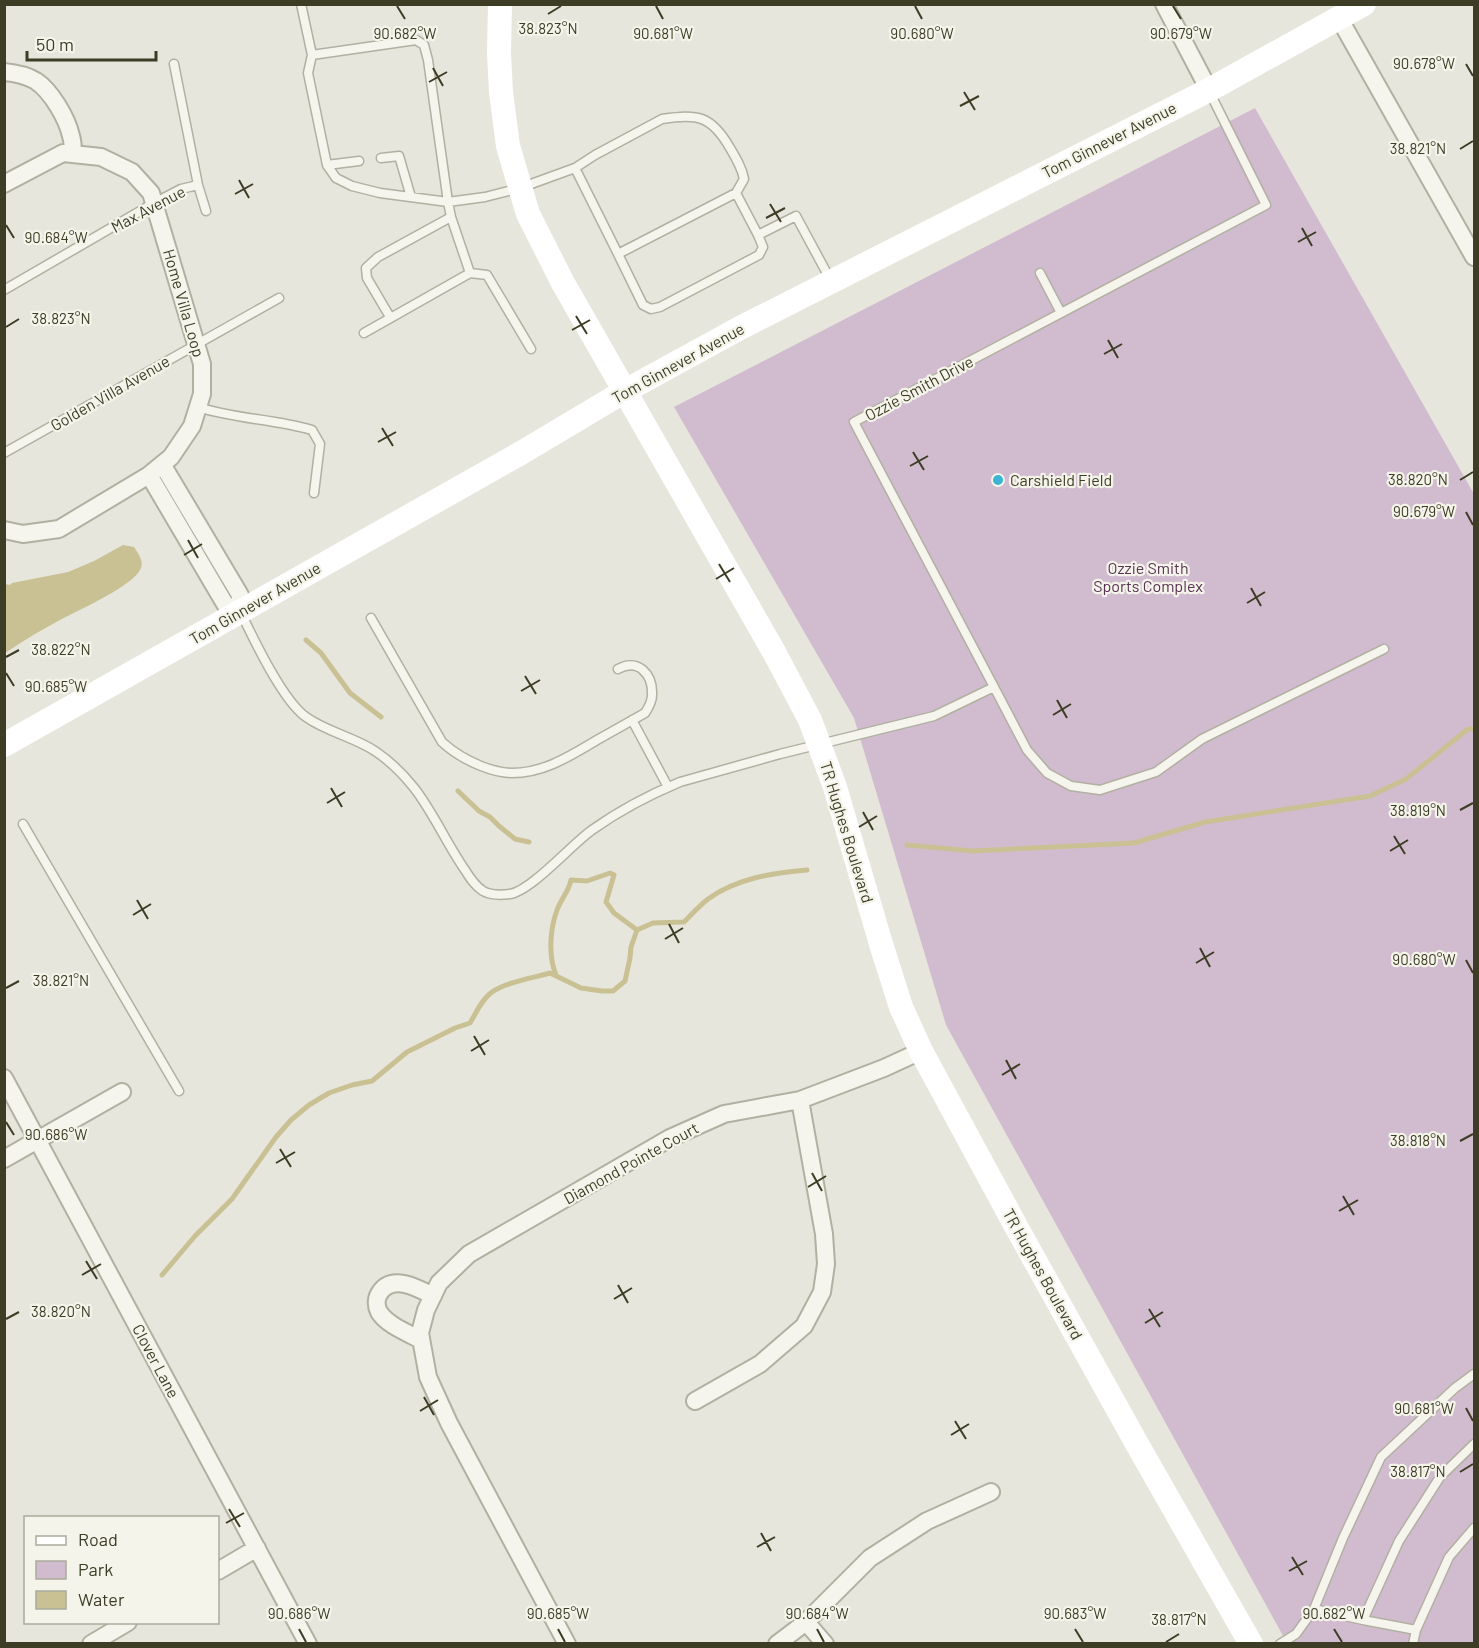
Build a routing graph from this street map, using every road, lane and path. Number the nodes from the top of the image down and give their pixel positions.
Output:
1 (301, 4) edge
2 (500, 4) edge
3 (1164, 4) edge
4 (1364, 4) edge
5 (1339, 18) junction
6 (312, 56) junction
7 (174, 64) dead end
8 (4, 72) edge
9 (1209, 90) junction
10 (73, 154) junction
11 (381, 158) dead end
12 (358, 161) dead end
13 (327, 165) junction
14 (574, 168) junction
15 (4, 184) edge
16 (198, 185) junction
17 (520, 188) junction
18 (736, 193) junction
19 (411, 197) junction
20 (448, 202) junction
21 (154, 203) junction
22 (206, 211) dead end
23 (451, 217) junction
24 (758, 235) junction
25 (618, 254) junction
26 (1474, 256) edge
27 (470, 273) junction
28 (1040, 273) dead end
29 (832, 282) junction
30 (4, 290) edge
31 (279, 298) dead end
32 (1061, 313) junction
33 (390, 317) junction
34 (364, 333) dead end
35 (196, 344) junction
36 (531, 350) dead end
37 (625, 391) junction
38 (198, 407) junction
39 (4, 453) edge
40 (156, 469) junction
41 (314, 493) dead end
42 (4, 530) edge
43 (240, 612) junction
44 (371, 618) dead end
45 (1384, 649) dead end
46 (618, 669) dead end
47 (994, 687) junction
48 (632, 720) junction
49 (820, 744) junction
50 (4, 745) edge
51 (668, 787) junction
52 (23, 824) dead end
53 (921, 1051) junction
54 (4, 1078) edge
55 (179, 1091) dead end
56 (122, 1092) dead end
57 (800, 1101) junction
58 (38, 1140) junction
59 (4, 1159) edge
60 (433, 1296) junction
61 (421, 1340) junction
62 (1474, 1374) edge
63 (695, 1401) dead end
64 (1474, 1444) edge
65 (991, 1492) dead end
66 (1474, 1528) edge
67 (257, 1548) junction
68 (219, 1570) edge
69 (1314, 1609) junction
70 (1364, 1620) junction
71 (806, 1622) junction
72 (126, 1624) edge
73 (1416, 1630) junction
74 (92, 1644) edge
75 (308, 1644) edge
76 (567, 1644) edge
77 (777, 1644) edge
78 (825, 1644) edge
79 (1251, 1644) edge
80 (1280, 1644) edge
81 (1413, 1644) edge

1 - 6 lane
2 - 17 main road, TR Hughes Boulevard
3 - 9 street
4 - 5 main road, Tom Ginnever Avenue
5 - 9 main road, Tom Ginnever Avenue
5 - 26 street
6 - 13 lane
6 - 20 lane
7 - 16 lane, Max Avenue
8 - 10 street
9 - 29 main road, Tom Ginnever Avenue
9 - 32 lane, Ozzie Smith Drive
10 - 15 street, Home Villa Loop
10 - 21 street, Home Villa Loop
11 - 19 lane
12 - 13 lane
13 - 19 lane
14 - 17 lane
14 - 18 lane
14 - 25 lane
16 - 21 lane, Max Avenue
16 - 22 lane, Max Avenue
17 - 20 lane
17 - 37 main road, TR Hughes Boulevard
18 - 24 lane
18 - 25 lane
19 - 20 lane
20 - 23 lane
21 - 30 lane, Max Avenue
21 - 35 street, Home Villa Loop
23 - 27 lane
23 - 33 lane
24 - 25 lane
24 - 29 lane
27 - 33 lane
27 - 36 lane
28 - 32 lane
29 - 37 main road, Tom Ginnever Avenue
31 - 35 lane, Golden Villa Avenue
32 - 47 lane, Ozzie Smith Drive
33 - 34 lane
35 - 38 street, Home Villa Loop
35 - 39 lane, Golden Villa Avenue
37 - 43 main road, Tom Ginnever Avenue
37 - 49 main road, TR Hughes Boulevard
38 - 40 street, Home Villa Loop
38 - 41 lane
40 - 42 street, Home Villa Loop
40 - 43 street
43 - 50 main road, Tom Ginnever Avenue
43 - 51 lane
44 - 48 lane
45 - 47 lane
46 - 48 lane
47 - 49 lane
48 - 51 lane
49 - 51 lane
49 - 53 main road, TR Hughes Boulevard
52 - 55 lane
53 - 57 street, Diamond Pointe Court
53 - 79 main road, TR Hughes Boulevard
54 - 58 street, Clover Lane
56 - 58 street
57 - 60 street, Diamond Pointe Court
57 - 63 street
58 - 59 street
58 - 67 street, Clover Lane
60 - 61 street, Diamond Pointe Court
60 - 61 street
61 - 76 street, Diamond Pointe Court
62 - 69 lane
64 - 70 lane
65 - 71 street
66 - 73 lane
67 - 68 street
67 - 75 street, Clover Lane
69 - 70 lane
69 - 80 lane
70 - 73 lane
71 - 77 street
71 - 78 street
72 - 74 street
73 - 81 lane

